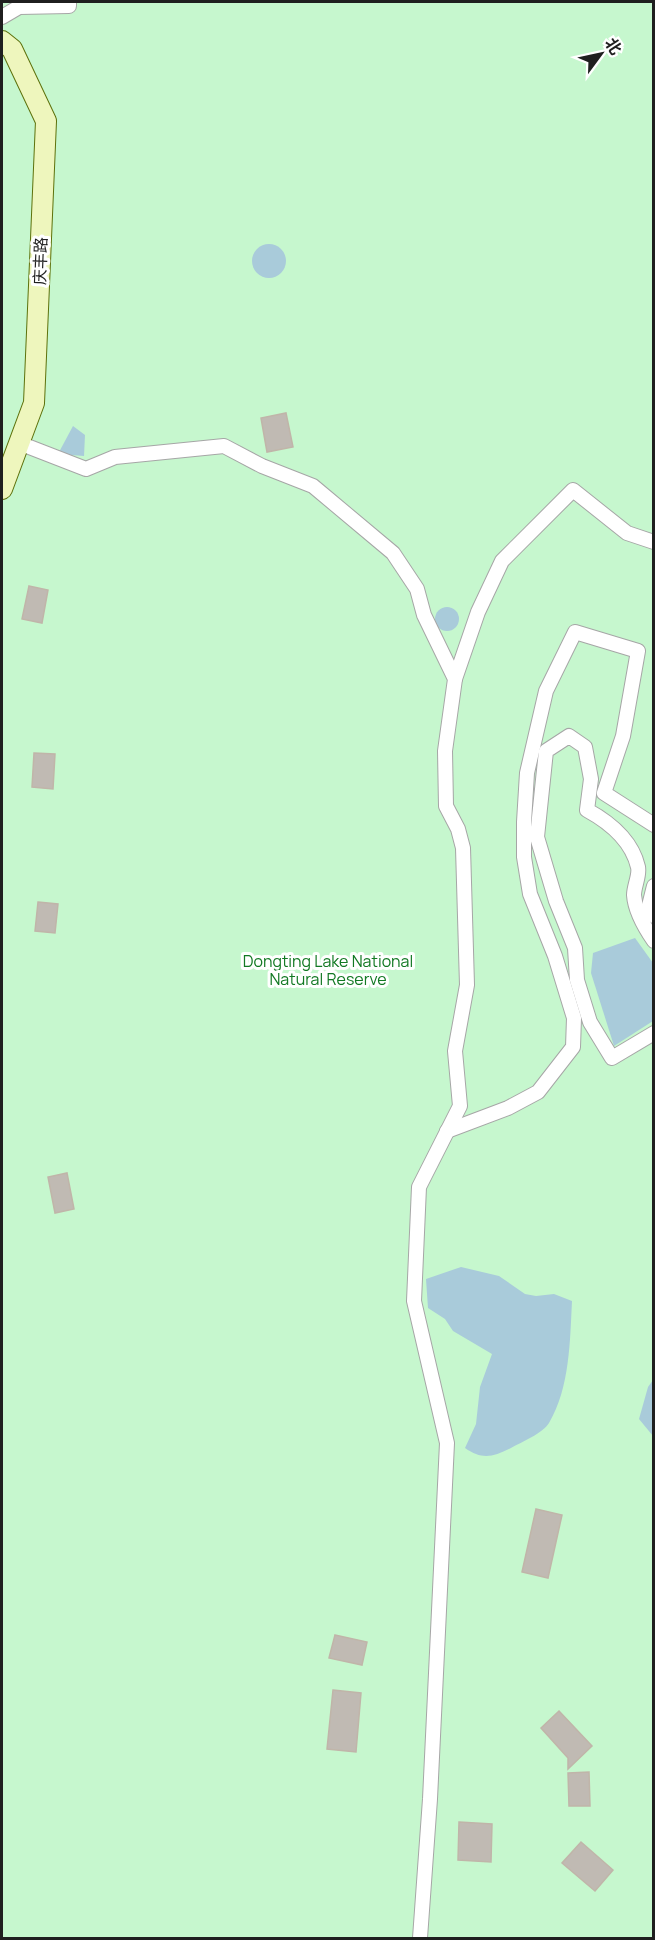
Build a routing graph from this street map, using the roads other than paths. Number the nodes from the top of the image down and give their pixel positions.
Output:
1 (69, 2) edge
2 (2, 17) edge
3 (2, 41) edge
4 (19, 443) junction
5 (2, 489) edge
6 (654, 542) edge
7 (455, 679) junction
8 (654, 825) edge
9 (654, 886) edge
10 (654, 916) edge
11 (654, 941) edge
12 (654, 1033) edge
13 (447, 1131) junction
14 (420, 1938) edge

1 - 2 street
3 - 4 street, 庆丰路
4 - 5 street, 庆丰路
4 - 7 street
6 - 7 street
7 - 13 street
8 - 13 street
9 - 10 street
11 - 12 street
13 - 14 street

